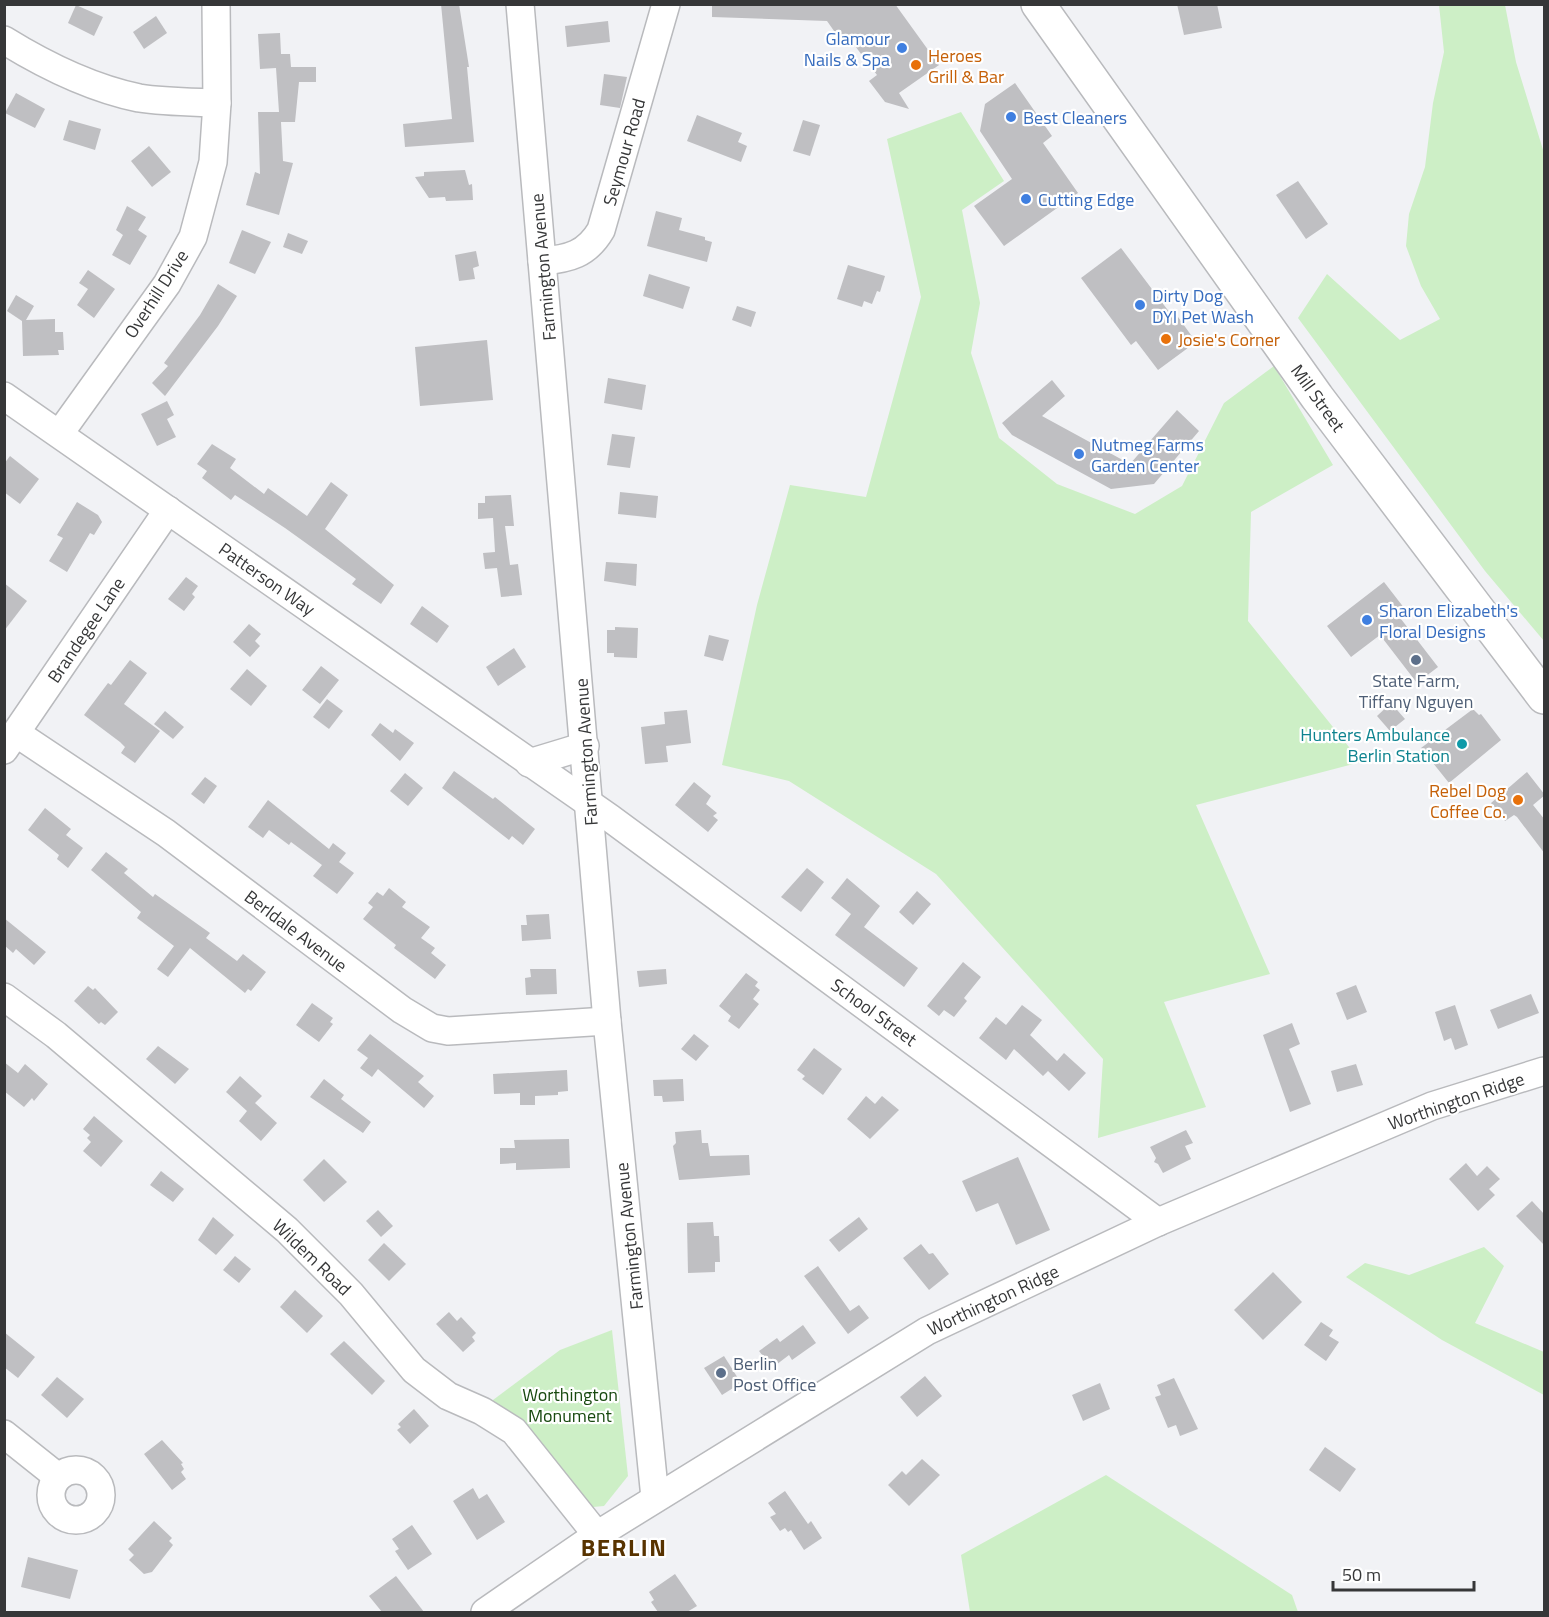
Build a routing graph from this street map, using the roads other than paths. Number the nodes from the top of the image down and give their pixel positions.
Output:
1 (216, 4) edge
2 (520, 4) edge
3 (666, 4) edge
4 (1038, 4) edge
5 (4, 40) edge
6 (217, 103) junction
7 (542, 261) junction
8 (4, 396) edge
9 (60, 433) junction
10 (168, 510) junction
11 (1545, 697) edge
12 (10, 741) edge
13 (585, 746) junction
14 (529, 764) junction
15 (588, 805) junction
16 (4, 997) edge
17 (607, 1021) junction
18 (1545, 1071) edge
19 (1158, 1222) junction
20 (4, 1434) edge
21 (58, 1477) dead end
22 (655, 1498) junction
23 (597, 1535) junction
24 (485, 1612) edge

1 - 6 street, Overhill Drive
2 - 7 street, Farmington Avenue
3 - 7 street, Seymour Road
4 - 11 main road, Mill Street
5 - 6 street
6 - 9 street, Overhill Drive
7 - 13 street, Farmington Avenue
8 - 9 street, Patterson Way
9 - 10 street, Patterson Way
10 - 12 street, Brandegee Lane
10 - 14 street, Patterson Way
12 - 17 street, Berldale Avenue
13 - 14 street
13 - 15 street, Farmington Avenue
14 - 15 street, Patterson Way
15 - 17 street, Farmington Avenue
15 - 19 street, School Street
16 - 23 street, Wildem Road
17 - 22 street, Farmington Avenue
18 - 19 street, Worthington Ridge
19 - 22 street, Worthington Ridge
20 - 21 street
22 - 23 street, Worthington Ridge
23 - 24 street, Worthington Ridge

